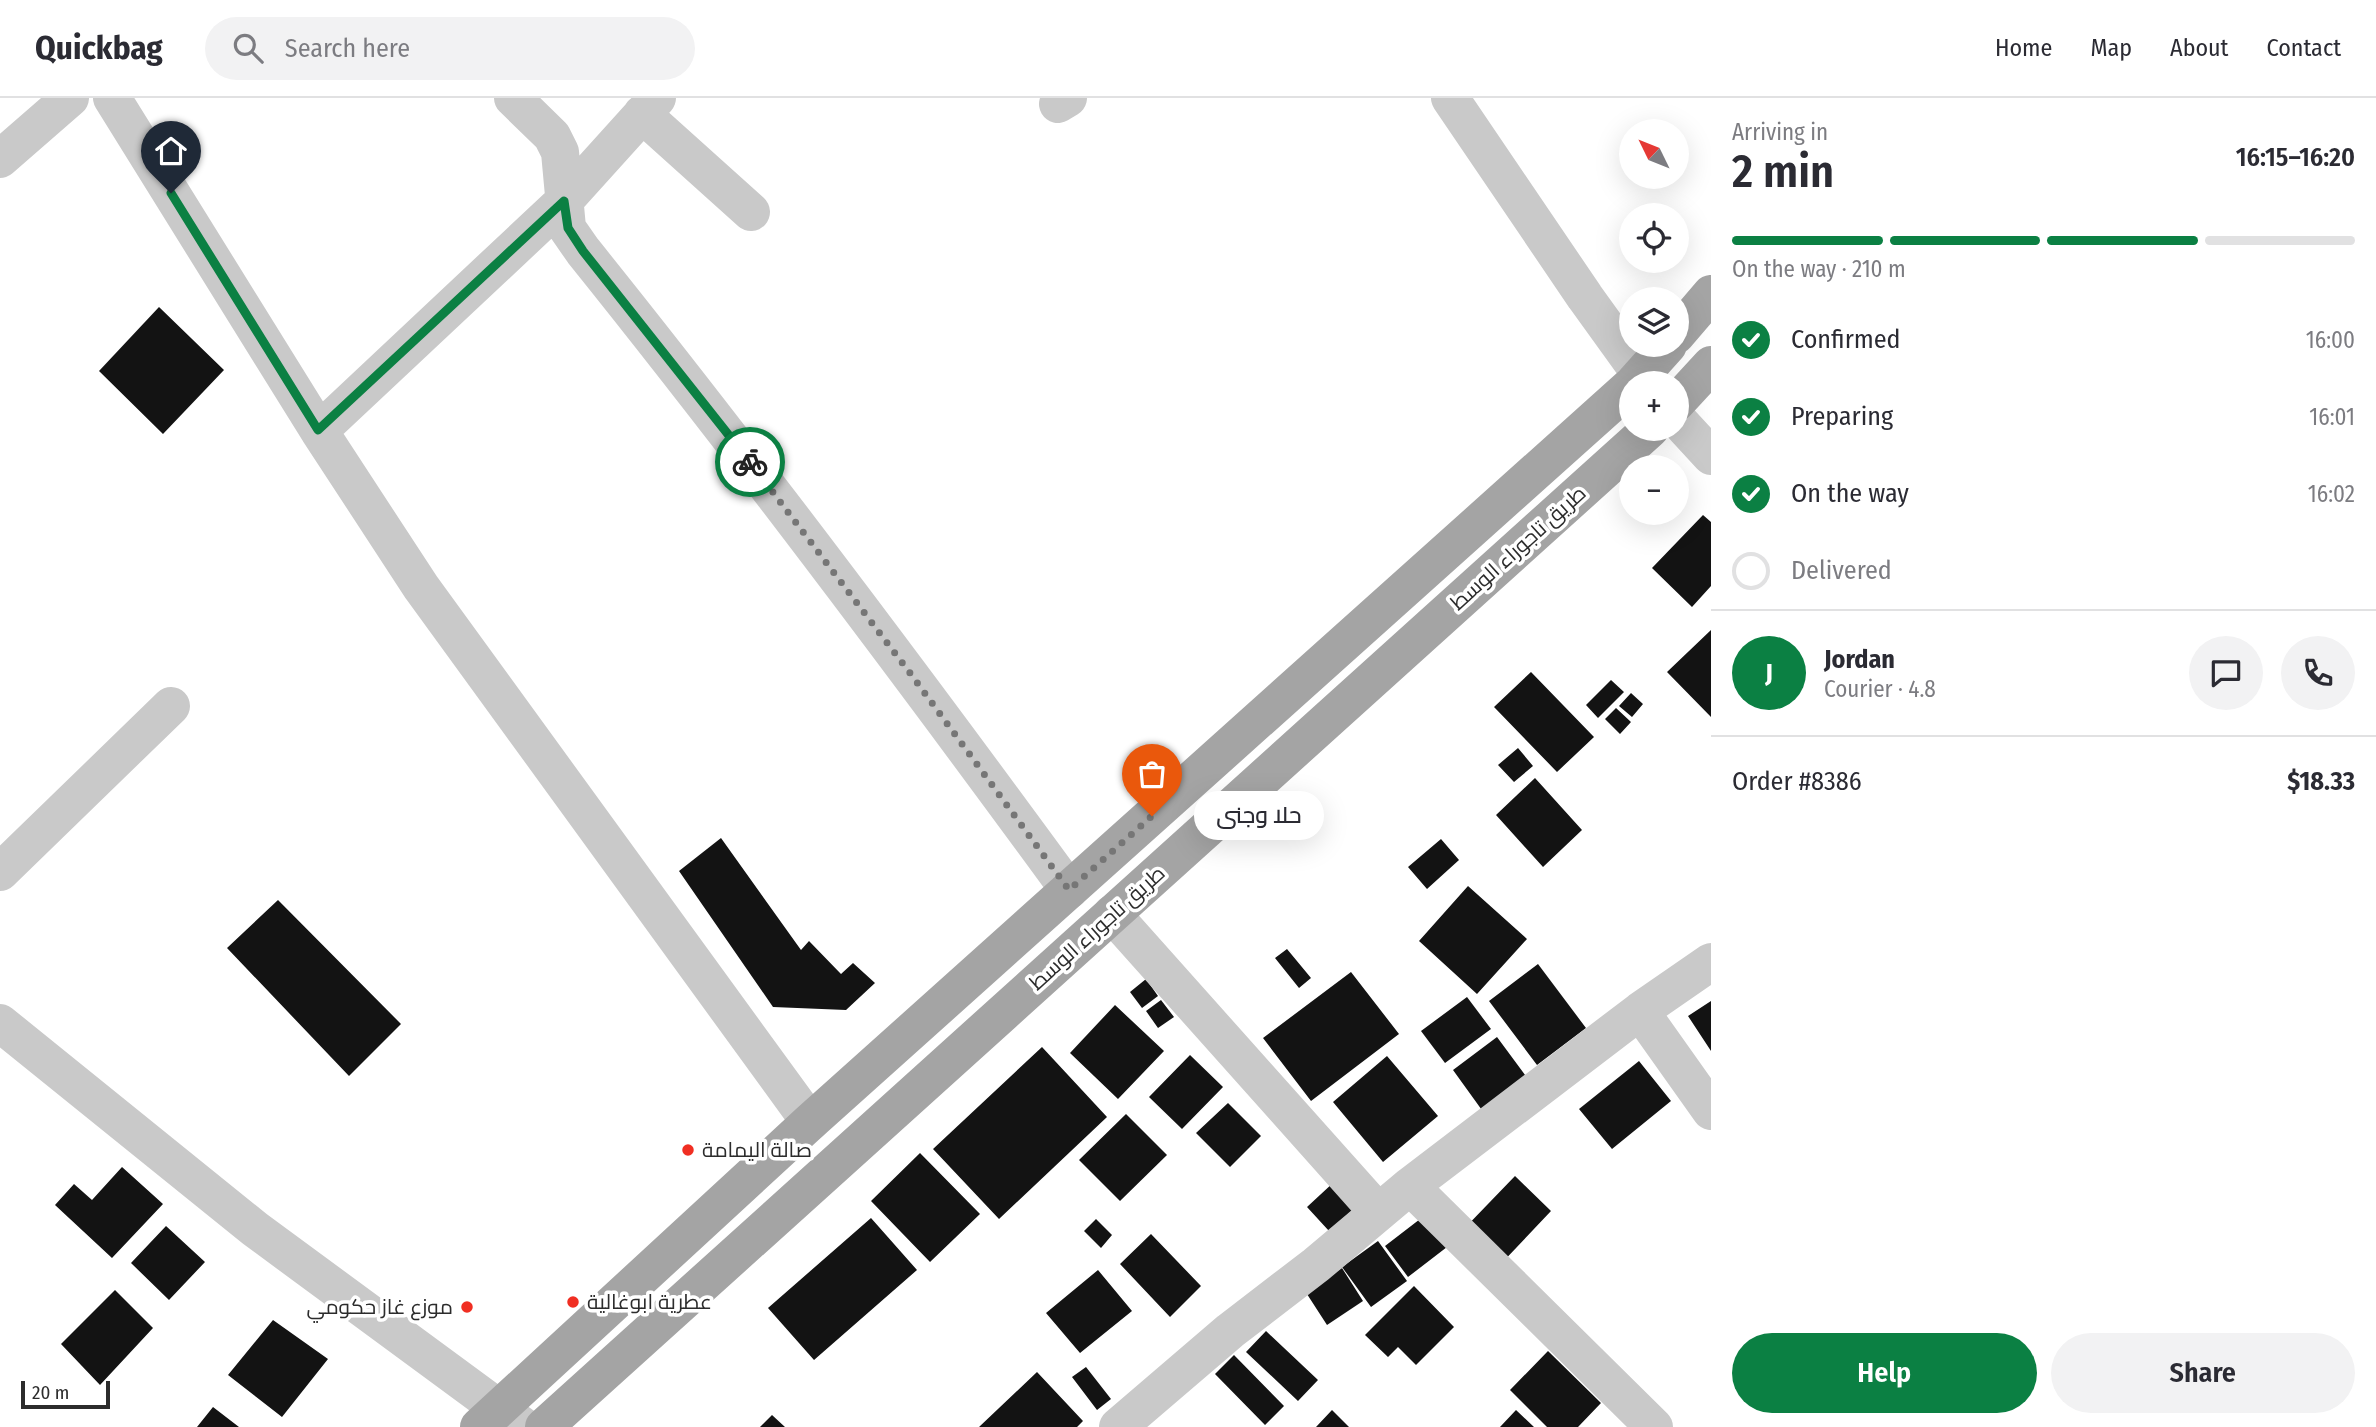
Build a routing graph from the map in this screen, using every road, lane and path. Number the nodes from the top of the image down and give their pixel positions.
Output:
1 (70, 98) edge
2 (112, 98) edge
3 (513, 98) edge
4 (1450, 98) edge
5 (650, 106) edge
6 (0, 159) edge
7 (564, 201) junction
8 (751, 212) dead end
9 (1711, 294) edge
10 (1689, 320) edge
11 (1658, 357) edge
12 (1711, 365) edge
13 (1631, 371) edge
14 (1647, 371) edge
15 (1689, 389) edge
16 (1619, 399) edge
17 (318, 430) junction
18 (1689, 432) edge
19 (1637, 441) edge
20 (1711, 456) edge
21 (171, 706) dead end
22 (0, 872) edge
23 (1069, 890) junction
24 (1112, 914) junction
25 (1711, 962) edge
26 (1640, 1011) junction
27 (0, 1023) edge
28 (1711, 1111) edge
29 (810, 1122) junction
30 (1410, 1186) junction
31 (1378, 1212) junction
32 (500, 1421) edge
33 (1637, 1421) edge
34 (544, 1427) edge
35 (1118, 1427) edge

1 - 6 street
2 - 17 street
3 - 7 street
4 - 13 street
5 - 7 street
5 - 8 street
7 - 17 street
7 - 23 street
9 - 10 main road
11 - 14 main road
12 - 15 main road
16 - 23 main road
17 - 29 street
18 - 20 street
19 - 24 main road, طريق تاجوراء الوسط
21 - 22 street
23 - 29 main road
24 - 31 street
24 - 34 main road, طريق تاجوراء الوسط
25 - 26 street
26 - 28 street
26 - 30 street
27 - 32 street
29 - 32 main road
30 - 31 street
30 - 33 street
31 - 35 street

